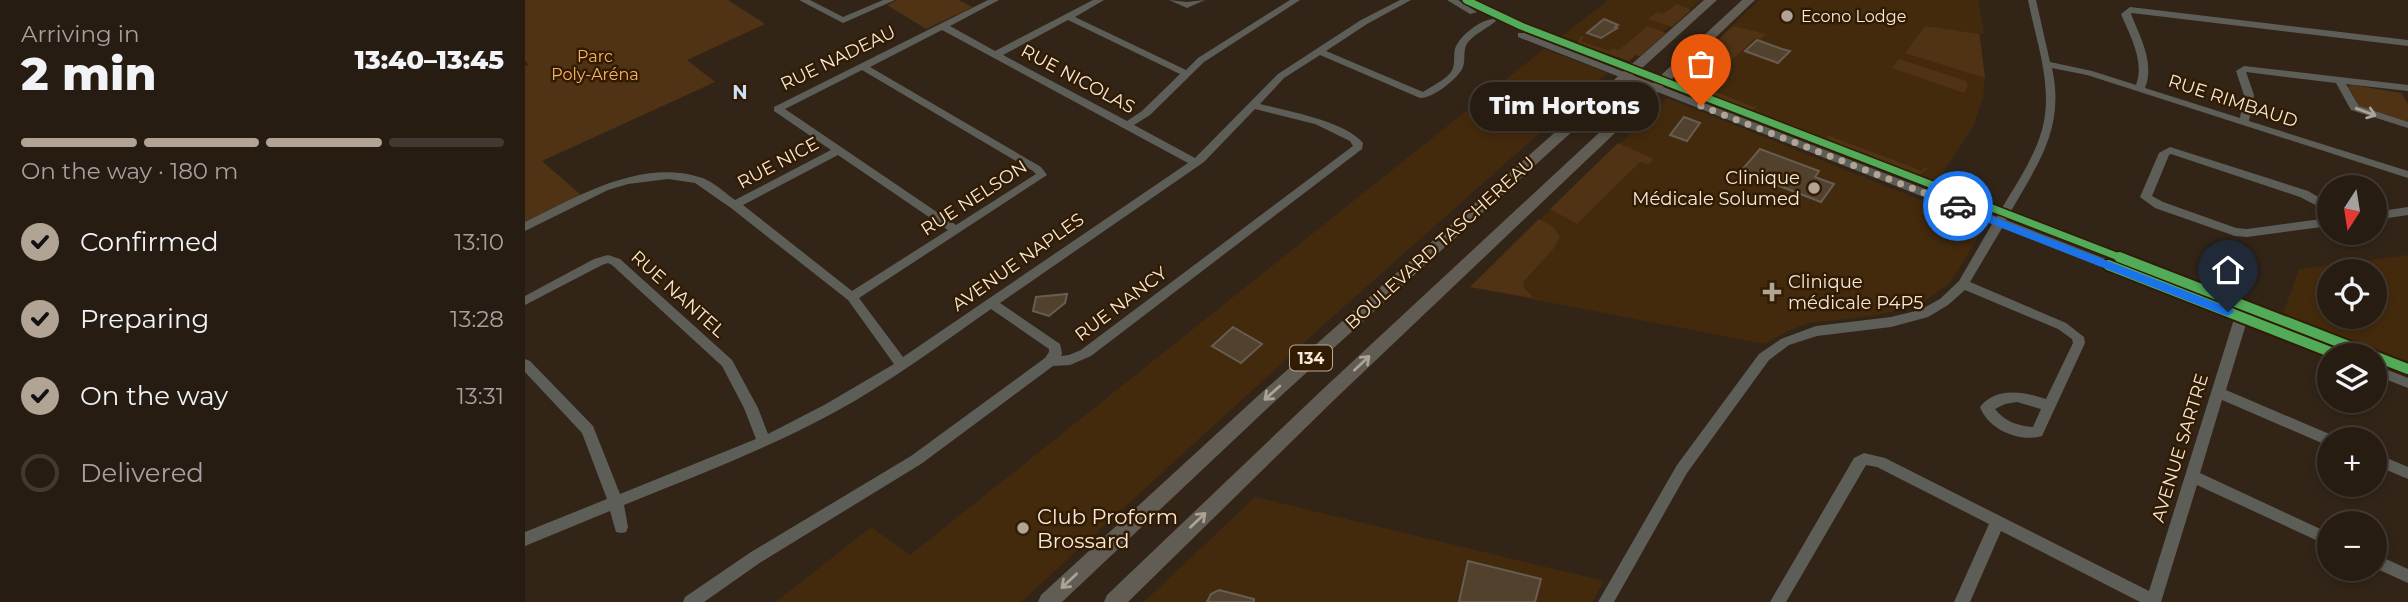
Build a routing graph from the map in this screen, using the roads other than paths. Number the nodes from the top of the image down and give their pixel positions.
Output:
1 (803, 0) edge
2 (891, 0) edge
3 (995, 0) edge
4 (1100, 0) edge
5 (1173, 0) edge
6 (1201, 0) edge
7 (1296, 0) edge
8 (1407, 0) edge
9 (1451, 0) edge
10 (1466, 0) edge
11 (1711, 0) edge
12 (1749, 0) edge
13 (2032, 0) edge
14 (1068, 17) junction
15 (1491, 22) junction
16 (942, 26) junction
17 (2408, 43) edge
18 (1662, 45) junction
19 (1562, 47) junction
20 (1318, 51) junction
21 (995, 55) junction
22 (1688, 57) junction
23 (2047, 64) junction
24 (862, 66) junction
25 (1185, 73) junction
26 (1630, 73) junction
27 (2339, 80) junction
28 (1659, 84) junction
29 (2139, 89) junction
30 (2407, 90) edge
31 (1598, 102) junction
32 (1251, 105) junction
33 (1615, 112) junction
34 (2244, 122) junction
35 (1128, 125) junction
36 (2408, 125) edge
37 (837, 151) junction
38 (1196, 163) junction
39 (2408, 175) edge
40 (2317, 201) edge
41 (735, 205) junction
42 (2408, 211) edge
43 (2387, 214) edge
44 (2003, 217) junction
45 (2317, 224) edge
46 (525, 227) edge
47 (956, 230) junction
48 (1963, 284) junction
49 (852, 297) junction
50 (525, 301) edge
51 (991, 303) junction
52 (2243, 311) junction
53 (2317, 345) edge
54 (1050, 361) junction
55 (525, 364) edge
56 (902, 365) junction
57 (2408, 369) edge
58 (2387, 375) edge
59 (2408, 383) edge
60 (2218, 392) junction
61 (2047, 406) dead end
62 (2317, 435) edge
63 (764, 442) junction
64 (2387, 464) edge
65 (2408, 473) edge
66 (2192, 476) junction
67 (616, 504) junction
68 (1997, 522) junction
69 (621, 527) dead end
70 (2317, 534) edge
71 (525, 539) edge
72 (2387, 566) edge
73 (2408, 576) edge
74 (2153, 601) edge
75 (691, 602) edge
76 (1048, 602) edge
77 (1114, 602) edge
78 (1606, 602) edge
79 (1778, 602) edge
80 (1962, 602) edge

1 - 2 street
3 - 16 street, RUE NADEAU
4 - 14 street
5 - 6 street
7 - 25 street
8 - 20 street, AVENUE NAPLES
9 - 15 street
10 - 19 street
11 - 18 main road, BOULEVARD TASCHEREAU / 134
12 - 22 main road, BOULEVARD TASCHEREAU / 134
13 - 23 street
14 - 21 street
14 - 25 street
15 - 19 street
15 - 20 street
16 - 21 street, RUE NICOLAS
16 - 24 street, RUE NADEAU
17 - 29 street
18 - 22 main road
18 - 26 main road, BOULEVARD TASCHEREAU / 134
19 - 26 street
20 - 32 street, AVENUE NAPLES
21 - 35 street, RUE NICOLAS
22 - 28 main road, BOULEVARD TASCHEREAU / 134
23 - 29 street, RUE RIMBAUD
23 - 44 street
24 - 37 street, RUE NADEAU
24 - 47 street, RUE NELSON
25 - 35 street
26 - 28 street
26 - 31 main road, BOULEVARD TASCHEREAU / 134
27 - 30 street
27 - 34 street
27 -> 36 street
28 - 33 main road, BOULEVARD TASCHEREAU / 134
28 - 44 street
29 - 34 street, RUE RIMBAUD
31 - 33 main road
31 -> 76 main road, BOULEVARD TASCHEREAU / 134
32 - 38 street, AVENUE NAPLES
32 - 54 street, RUE NANCY
77 -> 33 main road, BOULEVARD TASCHEREAU / 134
34 - 39 street, RUE RIMBAUD
35 - 38 street, RUE NICOLAS
37 - 41 street, RUE NICE
37 - 47 street, RUE NADEAU
38 - 51 street, AVENUE NAPLES
40 - 45 street
41 - 46 street
41 - 49 street
42 - 43 street
44 - 48 street
44 - 52 street
47 - 49 street, RUE NELSON
48 - 61 street
48 - 78 street
49 - 56 street
50 - 63 street, RUE NANTEL
51 - 54 street
51 - 56 street, AVENUE NAPLES
52 - 53 street
52 - 57 street
52 - 60 street, AVENUE SARTRE
54 - 75 street, RUE NANCY
55 - 67 street
56 - 63 street, AVENUE NAPLES
58 - 59 street
60 - 62 street
60 - 66 street, AVENUE SARTRE
63 - 67 street, AVENUE NAPLES
64 - 65 street
66 - 70 street
66 - 74 street, AVENUE SARTRE
67 - 69 street
67 - 71 street, AVENUE NAPLES
68 - 74 street
68 - 79 street
68 - 80 street
72 - 73 street

